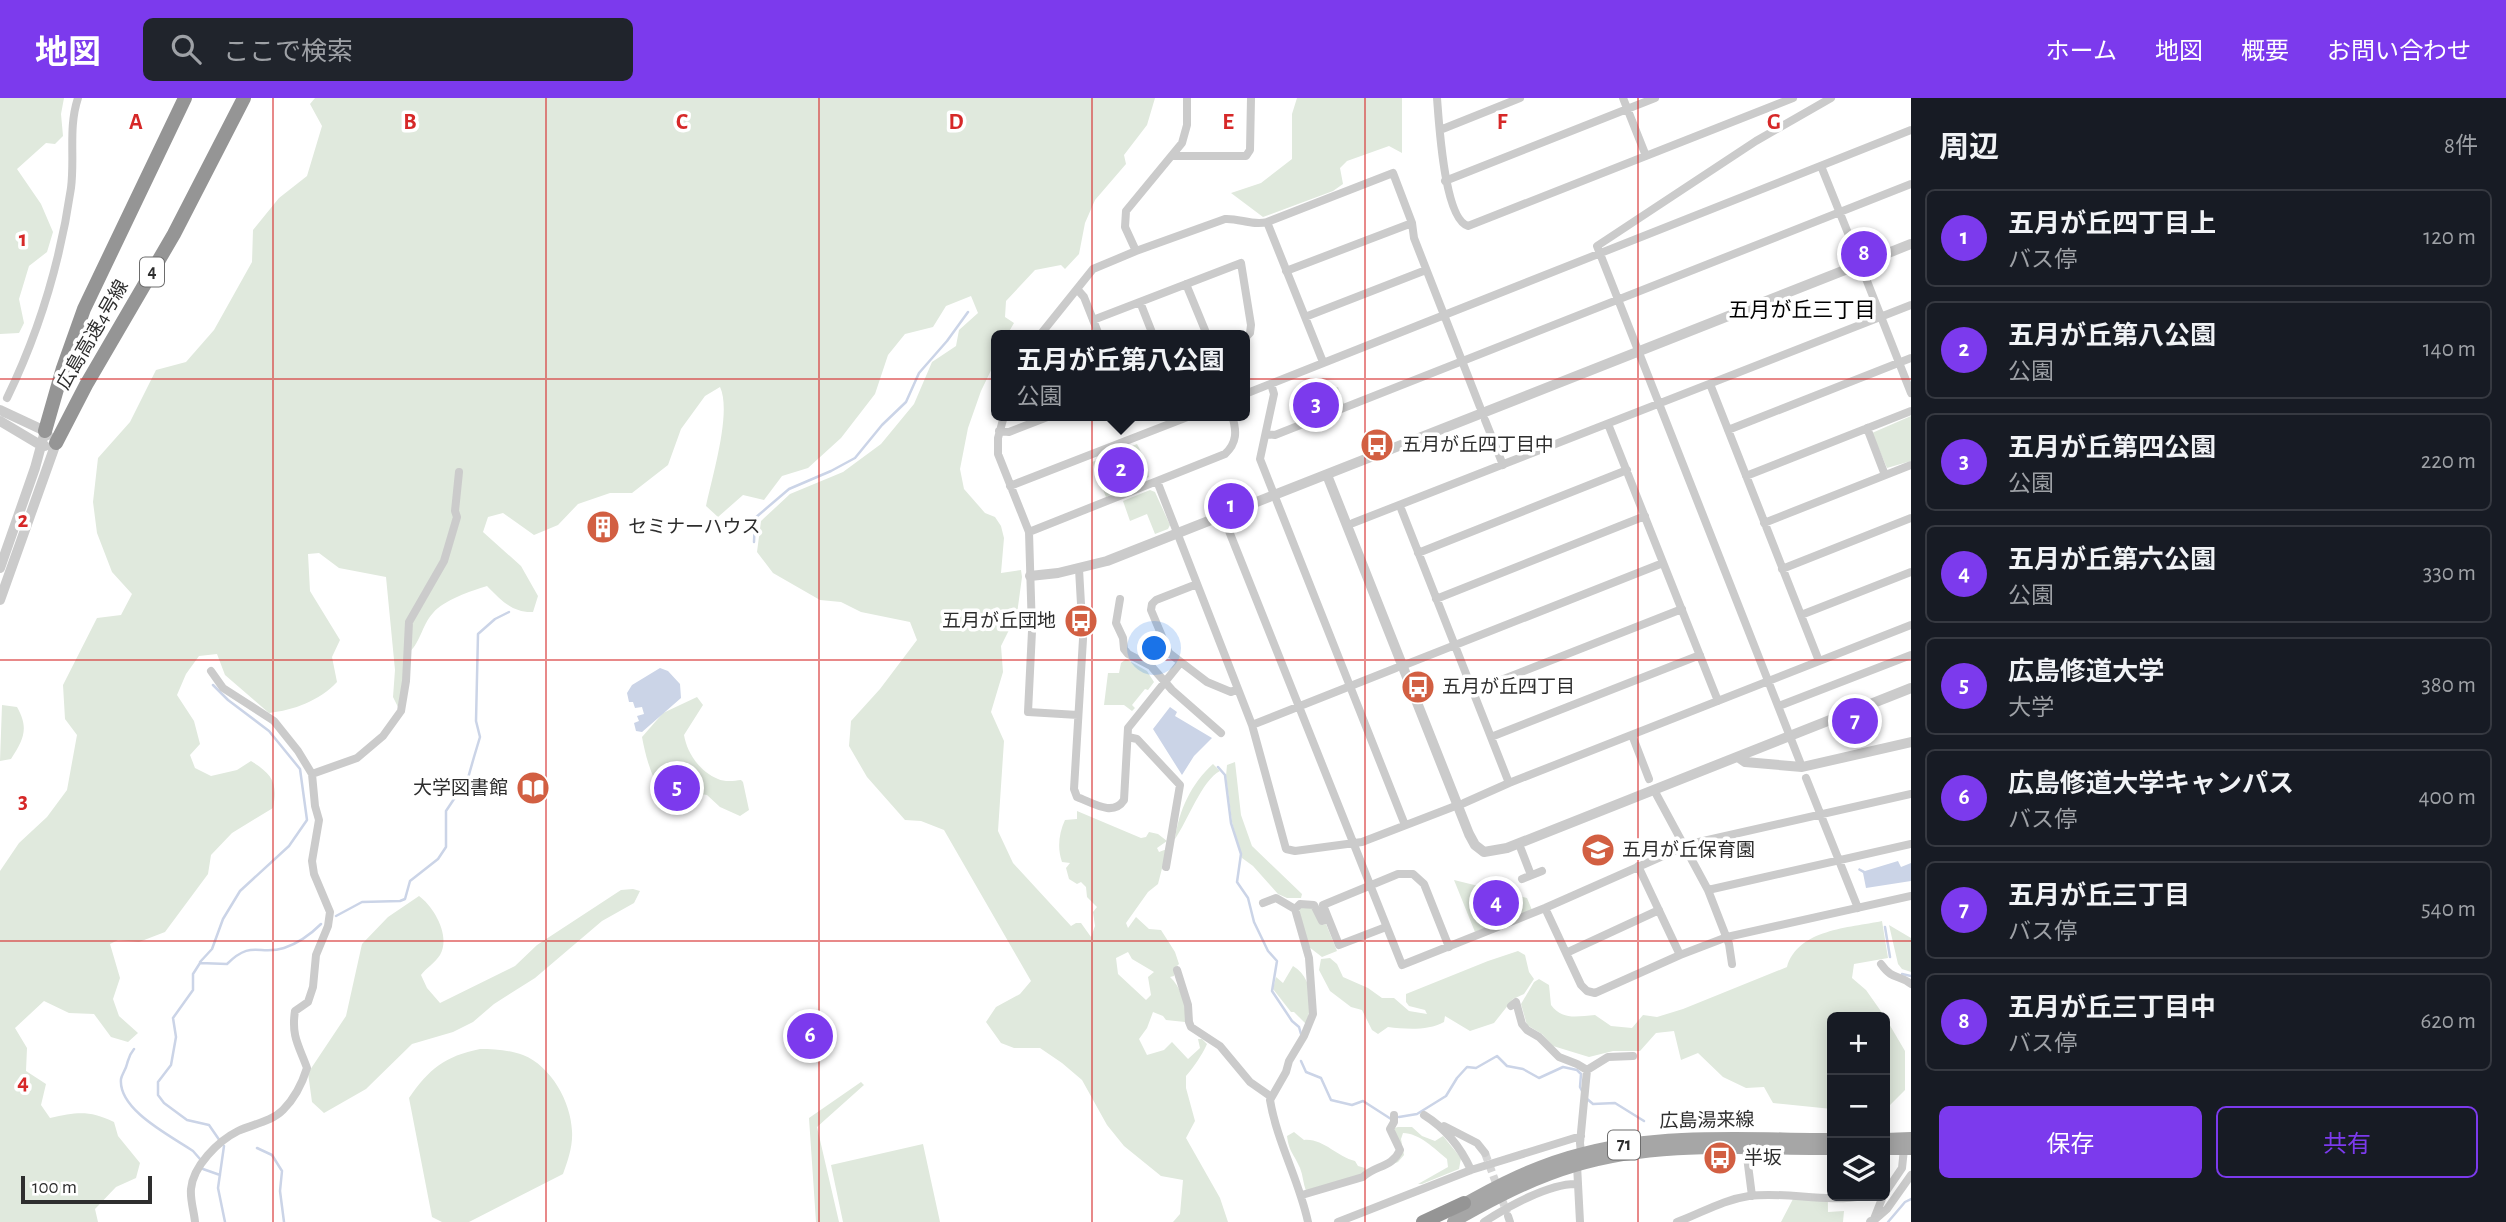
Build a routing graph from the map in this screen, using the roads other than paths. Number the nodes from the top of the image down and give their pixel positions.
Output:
1 (78, 98) edge
2 (185, 98) edge
3 (244, 98) edge
4 (1187, 98) edge
5 (1251, 98) edge
6 (1437, 98) edge
7 (1520, 98) edge
8 (1623, 98) edge
9 (1655, 98) edge
10 (1793, 98) edge
11 (1832, 98) edge
12 (1627, 109) junction
13 (1440, 130) junction
14 (1911, 130) edge
15 (1172, 156) junction
16 (1646, 156) junction
17 (1821, 166) junction
18 (1445, 181) junction
19 (1911, 184) edge
20 (1839, 212) junction
21 (1267, 222) junction
22 (1412, 223) junction
23 (1911, 244) edge
24 (1136, 251) junction
25 (1599, 254) junction
26 (1857, 258) dead end
27 (1426, 270) junction
28 (1286, 271) junction
29 (1863, 271) dead end
30 (1186, 284) junction
31 (1077, 289) junction
32 (1617, 299) junction
33 (1140, 302) junction
34 (1911, 305) edge
35 (1444, 315) junction
36 (1305, 317) junction
37 (1881, 317) junction
38 (1093, 320) junction
39 (1044, 330) edge
40 (1097, 330) edge
41 (1151, 330) edge
42 (1205, 330) edge
43 (1250, 333) edge
44 (1638, 352) junction
45 (1911, 358) edge
46 (1462, 361) junction
47 (1322, 362) junction
48 (1899, 363) junction
49 (1271, 384) junction
50 (1710, 384) junction
51 (1250, 392) edge
52 (1911, 393) edge
53 (7, 398) dead end
54 (1659, 404) junction
55 (1480, 407) dead end
56 (0, 410) edge
57 (1911, 411) edge
58 (1485, 420) dead end
59 (0, 421) edge
60 (1002, 421) edge
61 (1037, 421) edge
62 (1177, 421) edge
63 (1233, 421) edge
64 (1608, 424) junction
65 (1867, 428) junction
66 (1728, 430) junction
67 (45, 431) junction
68 (999, 432) junction
69 (1266, 434) junction
70 (49, 445) junction
71 (1911, 465) edge
72 (1503, 466) junction
73 (1627, 470) junction
74 (459, 472) dead end
75 (1327, 475) junction
76 (1885, 475) junction
77 (1746, 476) junction
78 (1157, 481) junction
79 (1010, 486) junction
80 (1275, 496) junction
81 (1400, 506) junction
82 (1223, 516) junction
83 (1645, 516) junction
84 (1911, 518) edge
85 (1353, 523) dead end
86 (1764, 523) junction
87 (1029, 532) junction
88 (1177, 534) junction
89 (1418, 553) junction
90 (1663, 563) junction
91 (0, 568) edge
92 (1079, 569) junction
93 (1782, 569) junction
94 (1911, 572) edge
95 (1030, 576) junction
96 (1197, 584) junction
97 (1436, 599) junction
98 (0, 600) edge
99 (1120, 600) dead end
100 (1682, 609) junction
101 (1801, 615) junction
102 (1911, 625) edge
103 (1455, 645) junction
104 (1911, 654) edge
105 (1700, 655) junction
106 (1181, 662) junction
107 (1819, 662) junction
108 (1399, 667) junction
109 (211, 671) dead end
110 (1769, 681) junction
111 (1165, 682) junction
112 (1350, 687) junction
113 (1911, 688) edge
114 (1238, 689) junction
115 (1473, 691) junction
116 (1718, 701) junction
117 (1779, 706) junction
118 (1299, 707) junction
119 (1078, 715) junction
120 (1252, 725) junction
121 (1222, 733) dead end
122 (1632, 735) junction
123 (1791, 736) junction
124 (1128, 737) junction
125 (1491, 737) junction
126 (1911, 742) edge
127 (1738, 757) junction
128 (1802, 766) junction
129 (312, 774) junction
130 (1806, 778) dead end
131 (1649, 779) dead end
132 (1509, 783) junction
133 (1654, 790) junction
134 (1911, 794) edge
135 (1461, 804) junction
136 (1821, 814) junction
137 (1405, 825) junction
138 (1353, 844) junction
139 (1519, 844) junction
140 (1911, 844) edge
141 (1684, 847) junction
142 (1839, 861) junction
143 (1638, 866) junction
144 (1166, 867) dead end
145 (1542, 871) dead end
146 (1531, 875) junction
147 (1522, 879) dead end
148 (1370, 885) junction
149 (1708, 890) junction
150 (1911, 895) edge
151 (1263, 903) dead end
152 (1545, 908) junction
153 (1858, 908) junction
154 (1295, 909) junction
155 (1659, 910) junction
156 (1328, 919) junction
157 (1387, 927) junction
158 (1727, 937) junction
159 (1449, 947) junction
160 (1566, 953) junction
161 (1680, 955) junction
162 (1731, 964) dead end
163 (1881, 964) dead end
164 (1177, 970) dead end
165 (1911, 984) edge
166 (1511, 1006) dead end
167 (1633, 1056) dead end
168 (1587, 1070) junction
169 (1270, 1096) junction
170 (1394, 1115) dead end
171 (1424, 1115) dead end
172 (1441, 1128) junction
173 (1581, 1136) junction
174 (1827, 1139) edge
175 (1890, 1140) edge
176 (1909, 1145) edge
177 (1890, 1148) edge
178 (1746, 1149) junction
179 (1827, 1149) edge
180 (1485, 1153) tunnel mouth
181 (1579, 1159) junction
182 (1471, 1170) junction
183 (1911, 1175) edge
184 (1577, 1184) junction
185 (1890, 1184) edge
186 (1302, 1195) junction
187 (1752, 1196) junction
188 (1827, 1198) edge
189 (1880, 1201) edge
190 (1464, 1203) junction
191 (1487, 1221) edge
192 (195, 1222) edge
193 (1308, 1222) edge
194 (1338, 1222) edge
195 (1423, 1222) edge
196 (1432, 1222) edge
197 (1453, 1222) edge
198 (1580, 1222) edge
199 (1677, 1222) edge
200 (1871, 1222) edge

1 - 53 street
2 - 67 highway, 広島高速4号線 / 4
3 - 70 highway, 広島高速4号線 / 4
4 - 15 street
5 - 15 street
6 - 13 street
7 - 13 street
8 - 12 street
9 - 12 street
10 - 16 street
11 - 25 street
12 - 16 street
12 - 18 street
13 - 18 street
14 - 17 street
15 - 24 street
16 - 18 street
17 - 20 street
17 - 25 street
19 - 20 street
20 - 26 street
20 - 32 street
21 - 22 street
21 - 24 street
21 - 28 street
22 - 27 street
22 - 28 street
23 - 44 street
24 - 31 street
25 - 32 street
25 - 35 street
27 - 35 street
27 - 36 street
28 - 36 street
29 - 37 street
30 - 33 street
30 - 42 street
30 - 43 street
31 - 38 street
31 - 39 street
32 - 44 street
32 - 46 street
33 - 38 street
33 - 41 street
34 - 37 street
35 - 46 street
35 - 47 street
36 - 47 street
37 - 48 street
37 - 50 street
38 - 40 street
44 - 54 street
44 - 75 street
45 - 48 street
46 - 55 street
46 - 69 street
47 - 49 street
48 - 52 street
48 - 66 street
49 - 51 street
49 - 69 street
50 - 54 street
50 - 66 street
54 - 64 street
54 - 110 street
56 - 67 street
57 - 65 street
58 - 72 street
59 - 70 street
60 - 68 street
61 - 68 street
62 - 79 street
63 - 78 street
64 - 72 street
64 - 73 street
65 - 76 street
65 - 77 street
66 - 77 street
67 - 70 street
68 - 79 street
69 - 80 street
70 - 91 street
70 - 98 street
71 - 76 street
72 - 81 street
73 - 83 street
73 - 89 street
74 - 129 street
75 - 80 street
75 - 108 street
76 - 86 street
77 - 86 street
78 - 87 street
78 - 88 street
79 - 87 street
80 - 82 street
80 - 112 street
81 - 85 street
81 - 89 street
82 - 88 street
82 - 118 street
83 - 90 street
83 - 97 street
84 - 93 street
86 - 93 street
87 - 95 street
88 - 92 street
88 - 96 street
89 - 97 street
90 - 100 street
90 - 103 street
92 - 95 street
92 - 119 street
93 - 101 street
94 - 101 street
95 - 119 street
96 - 106 street
96 - 114 street
97 - 103 street
99 - 111 street
100 - 105 street
100 - 115 street
101 - 107 street
102 - 107 street
103 - 108 street
103 - 115 street
104 - 117 street
105 - 116 street
105 - 125 street
106 - 111 street
106 - 114 street
107 - 110 street
108 - 112 street
108 - 135 street
109 - 129 street
110 - 116 street
110 - 117 street
111 - 121 street
111 - 124 street
112 - 118 street
112 - 137 street
113 - 123 street
114 - 120 street
115 - 125 street
116 - 122 street
117 - 123 street
118 - 120 street
118 - 138 street
119 - 124 street
120 - 138 street
122 - 131 street
122 - 132 street
123 - 127 street
123 - 128 street
124 - 144 street
125 - 132 street
126 - 128 street
127 - 128 street
127 - 133 street
129 - 192 street
130 - 136 street
132 - 135 street
133 - 139 street
133 - 141 street
134 - 136 street
135 - 137 street
135 - 139 street
136 - 141 street
136 - 142 street
137 - 138 street
138 - 148 street
139 - 146 street
140 - 142 street
141 - 143 street
141 - 149 street
142 - 149 street
142 - 153 street
143 - 152 street
143 - 155 street
145 - 146 street
146 - 147 street
148 - 156 street
148 - 157 street
148 - 159 street
149 - 158 street
150 - 153 street
151 - 154 street
152 - 159 street
152 - 160 street
153 - 158 street
154 - 156 street
154 - 169 street
155 - 160 street
155 - 161 street
156 - 157 street
157 - 159 street
158 - 161 street
158 - 162 street
160 - 161 street
163 - 165 street
164 - 169 street
166 - 168 street
167 - 168 street
168 - 173 street
169 - 186 street
170 - 186 street
171 - 172 street
172 - 180 street
172 - 182 street
173 - 181 street
173 - 182 street
174 - 181 main road, 広島湯来線 / 71
175 - 176 main road
176 - 177 main road
176 - 185 street
178 - 179 main road, 広島湯来線 / 71
178 - 181 main road, 広島湯来線 / 71
178 - 187 street
181 - 184 street
181 - 190 main road, 広島湯来線 / 71
181 - 197 main road, 広島湯来線 / 71
182 - 194 street
183 - 200 street
184 - 191 street
184 - 198 street
186 - 193 street
187 - 188 street
187 - 199 street
189 - 200 street
190 - 195 highway
190 - 196 main road, 広島湯来線 / 71

